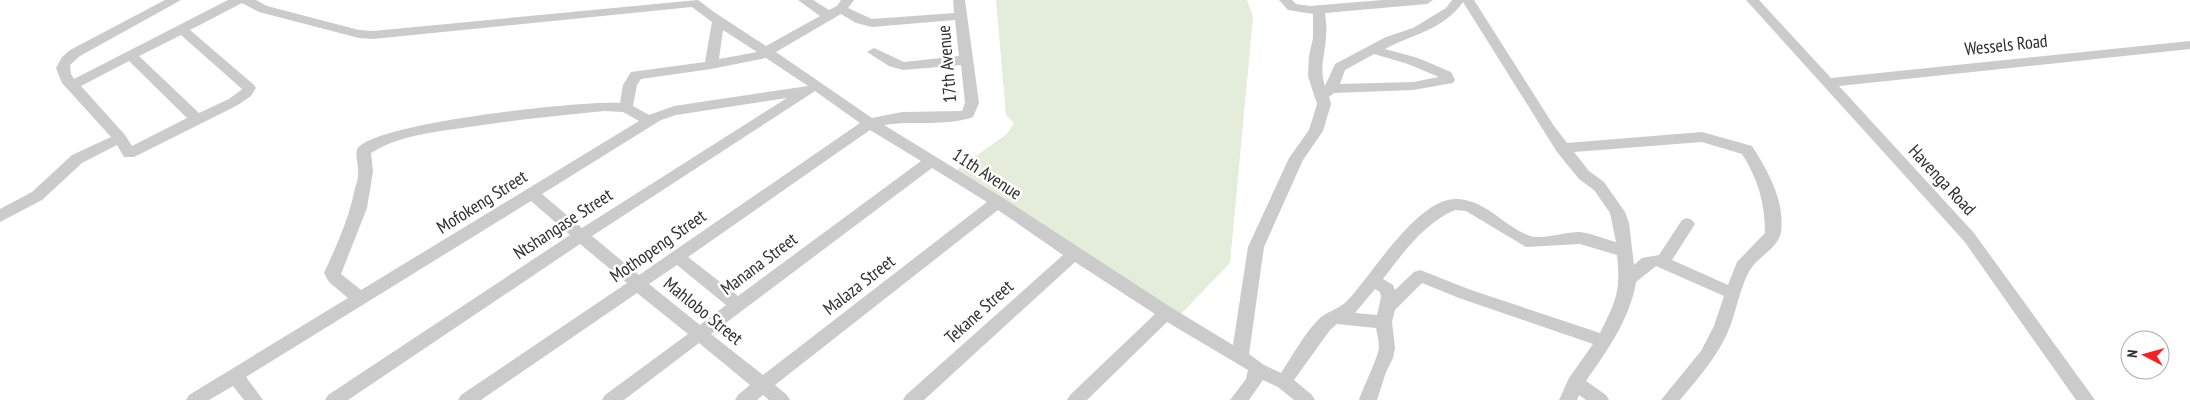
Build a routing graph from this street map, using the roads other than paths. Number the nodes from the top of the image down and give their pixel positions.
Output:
1 (174, 0) edge
2 (247, 0) edge
3 (804, 0) edge
4 (959, 0) edge
5 (1285, 0) edge
6 (1427, 0) edge
7 (1458, 0) edge
8 (1468, 0) edge
9 (1752, 0) edge
10 (227, 2) edge
11 (695, 2) edge
12 (845, 4) edge
13 (1318, 10) junction
14 (828, 15) junction
15 (962, 16) junction
16 (718, 22) junction
17 (182, 29) junction
18 (2190, 44) edge
19 (1374, 50) junction
20 (874, 52) dead end
21 (766, 53) junction
22 (131, 56) junction
23 (967, 60) junction
24 (711, 65) junction
25 (1827, 83) junction
26 (72, 85) junction
27 (813, 87) junction
28 (1326, 93) junction
29 (626, 108) junction
30 (196, 119) junction
31 (649, 121) junction
32 (870, 123) junction
33 (120, 138) junction
34 (1562, 148) junction
35 (931, 161) junction
36 (532, 194) junction
37 (998, 202) junction
38 (0, 216) edge
39 (1687, 224) dead end
40 (582, 235) junction
41 (1625, 251) junction
42 (1074, 254) junction
43 (677, 257) junction
44 (1662, 262) junction
45 (1628, 279) junction
46 (1372, 280) junction
47 (638, 284) junction
48 (1732, 294) junction
49 (361, 299) junction
50 (738, 305) junction
51 (1166, 312) junction
52 (1386, 314) junction
53 (1334, 317) junction
54 (699, 334) junction
55 (1604, 341) junction
56 (1240, 357) junction
57 (1257, 373) junction
58 (235, 376) junction
59 (1284, 382) junction
60 (1575, 383) junction
61 (763, 385) junction
62 (195, 400) edge
63 (254, 400) edge
64 (334, 400) edge
65 (467, 400) edge
66 (611, 400) edge
67 (744, 400) edge
68 (781, 400) edge
69 (912, 400) edge
70 (1076, 400) edge
71 (1239, 400) edge
72 (1306, 400) edge
73 (1368, 400) edge
74 (1568, 400) edge
75 (1600, 400) edge
76 (1670, 400) edge
77 (2086, 400) edge

1 - 26 street
2 - 11 street
3 - 14 street
4 - 15 street, 17th Avenue
5 - 13 street
6 - 13 street
7 - 19 street
8 - 34 street
9 - 25 street, Havenga Road
10 - 17 street
11 - 16 street, 11th Avenue
12 - 14 street
12 - 15 street
13 - 28 street
14 - 21 street
15 - 23 street, 17th Avenue
16 - 21 street, 11th Avenue
16 - 24 street
17 - 22 street
17 - 30 street
18 - 25 street, Wessels Road
19 - 28 street
19 - 28 street
20 - 23 street
21 - 24 street
21 - 27 street, 11th Avenue
22 - 26 street
22 - 30 street
23 - 32 street, 17th Avenue
24 - 29 street
25 - 77 street, Havenga Road
26 - 33 street
27 - 31 street, Mofokeng Street
27 - 32 street, 11th Avenue
27 - 40 street, Ntshangase Street
28 - 56 street
29 - 31 street
29 - 49 street
30 - 33 street
31 - 36 street, Mofokeng Street
32 - 35 street, 11th Avenue
32 - 43 street, Mothopeng Street
33 - 38 street
34 - 41 street
34 - 48 street
35 - 37 street, 11th Avenue
35 - 50 street, Manana Street
36 - 40 street, Mahlobo Street
36 - 49 street, Mofokeng Street
37 - 42 street, 11th Avenue
37 - 61 street, Malaza Street
39 - 44 street
40 - 47 street, Mahlobo Street
40 - 64 street, Ntshangase Street
41 - 45 street
41 - 46 street
42 - 51 street, 11th Avenue
42 - 69 street, Tekane Street
43 - 47 street, Mothopeng Street
43 - 50 street
44 - 45 street
44 - 48 street
45 - 55 street
46 - 52 street
46 - 53 street
47 - 54 street, Mahlobo Street
47 - 65 street, Mothopeng Street
48 - 76 street
49 - 58 street, Mofokeng Street
50 - 54 street, Manana Street
51 - 56 street, 11th Avenue
51 - 70 street
52 - 53 street
52 - 55 street
52 - 73 street
53 - 59 street
54 - 61 street, Mahlobo Street
54 - 66 street, Manana Street
55 - 60 street
56 - 57 street, 11th Avenue
57 - 59 street, 11th Avenue
57 - 71 street
58 - 62 street, Mofokeng Street
58 - 63 street
59 - 72 street, 11th Avenue
60 - 74 street
60 - 75 street
61 - 67 street, Malaza Street
61 - 68 street, Mahlobo Street

